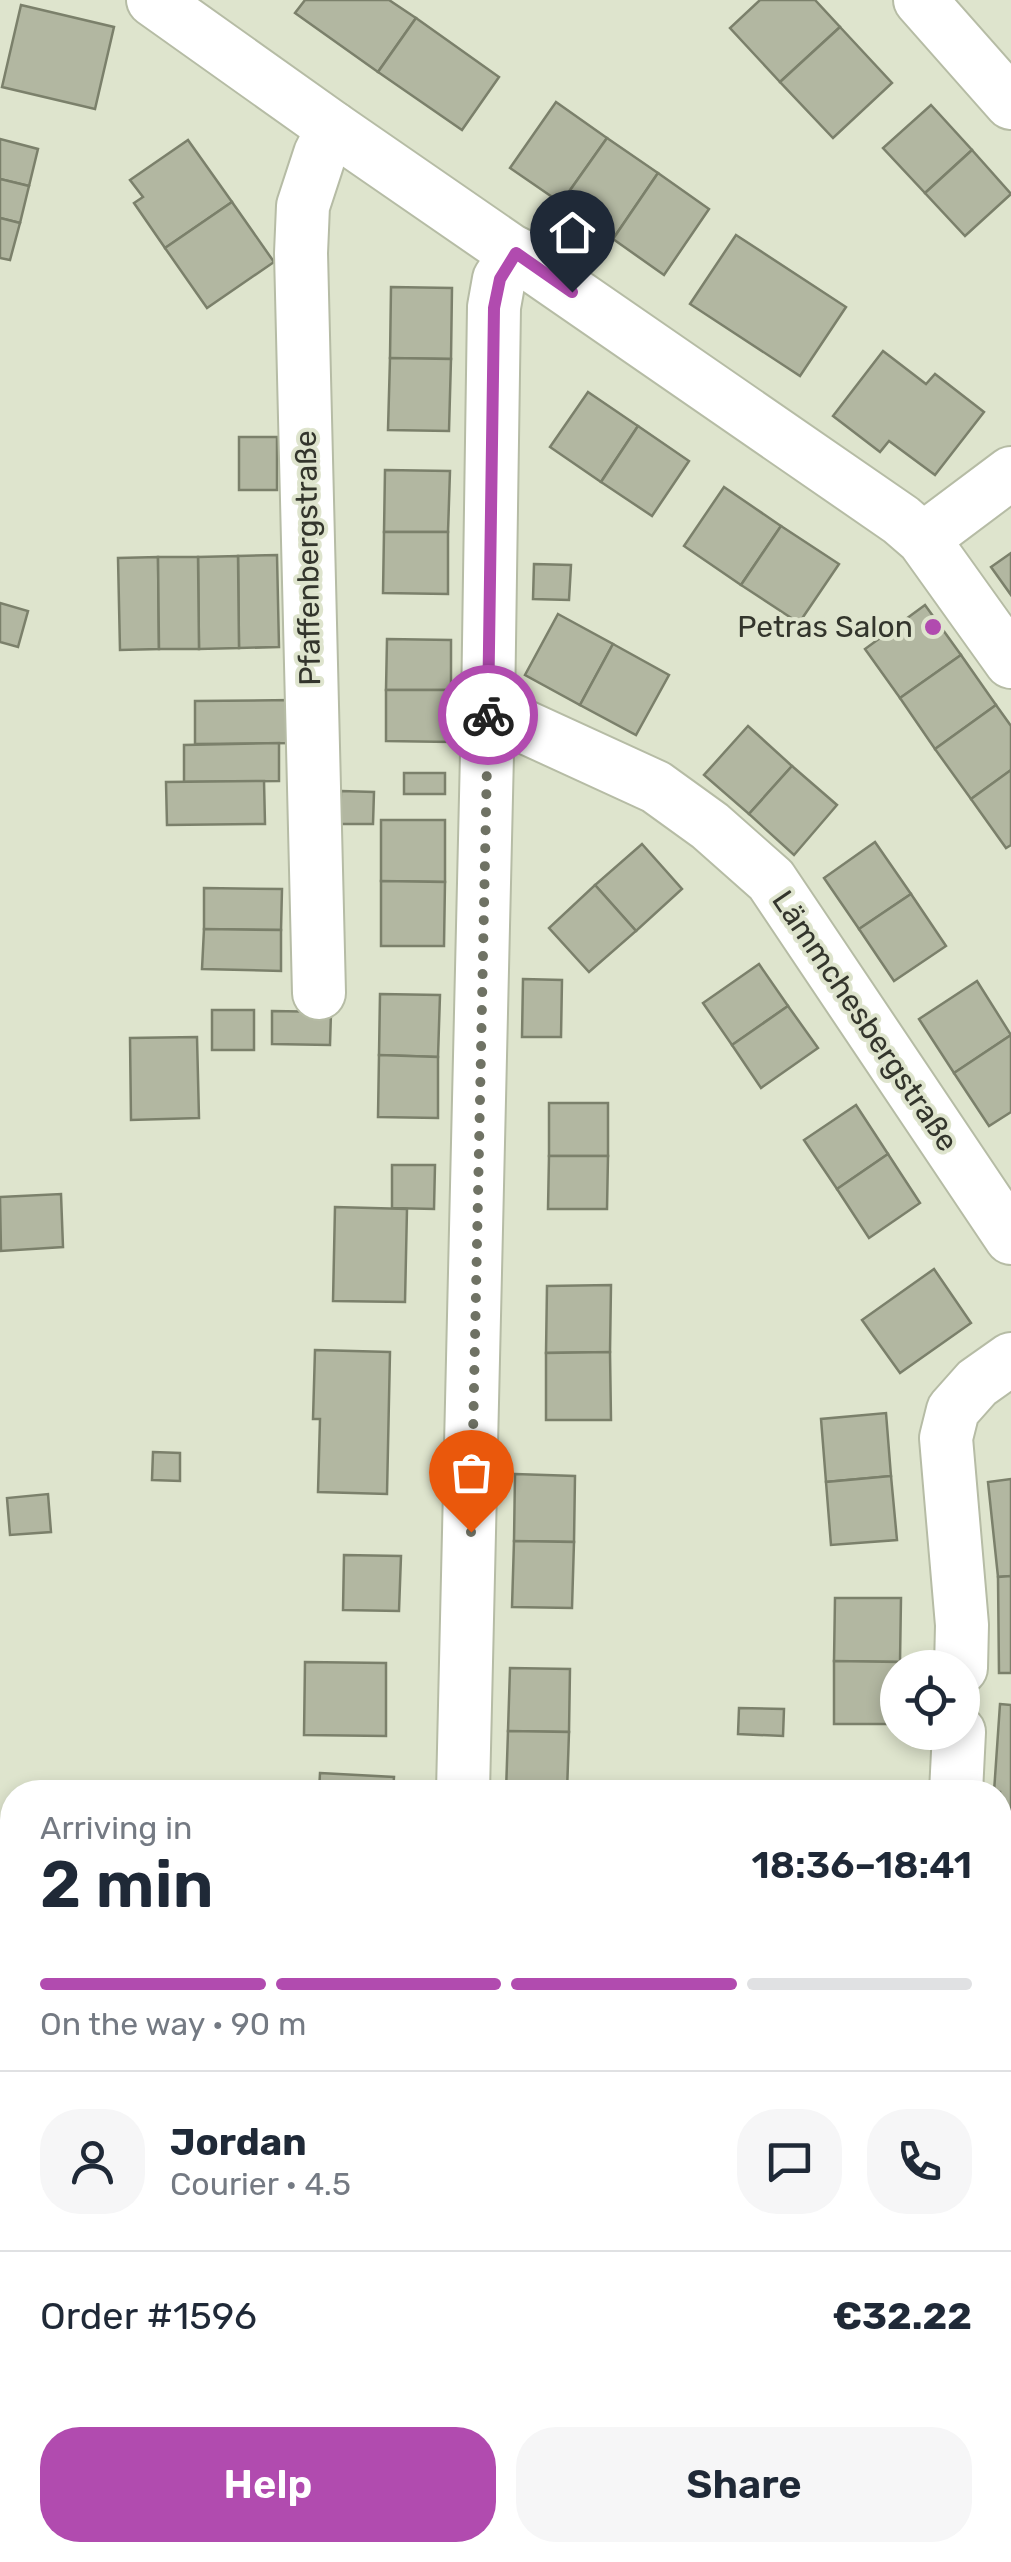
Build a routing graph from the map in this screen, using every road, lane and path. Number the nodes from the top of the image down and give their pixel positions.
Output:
1 (153, 0) edge
2 (920, 0) edge
3 (1011, 103) edge
4 (332, 128) junction
5 (516, 253) junction
6 (1011, 473) edge
7 (924, 538) junction
8 (1011, 662) edge
9 (488, 710) junction
10 (319, 993) dead end
11 (1011, 1238) edge
12 (994, 1371) edge
13 (961, 1650) edge
14 (958, 1750) edge
15 (463, 1780) edge
16 (957, 1780) edge

1 - 4 street
2 - 3 street
4 - 5 street
4 - 10 street, Pfaffenbergstraße
5 - 7 street
5 - 9 street
6 - 7 street
7 - 8 street
9 - 11 street, Lämmchesbergstraße
9 - 15 street
12 - 13 street
14 - 16 street

